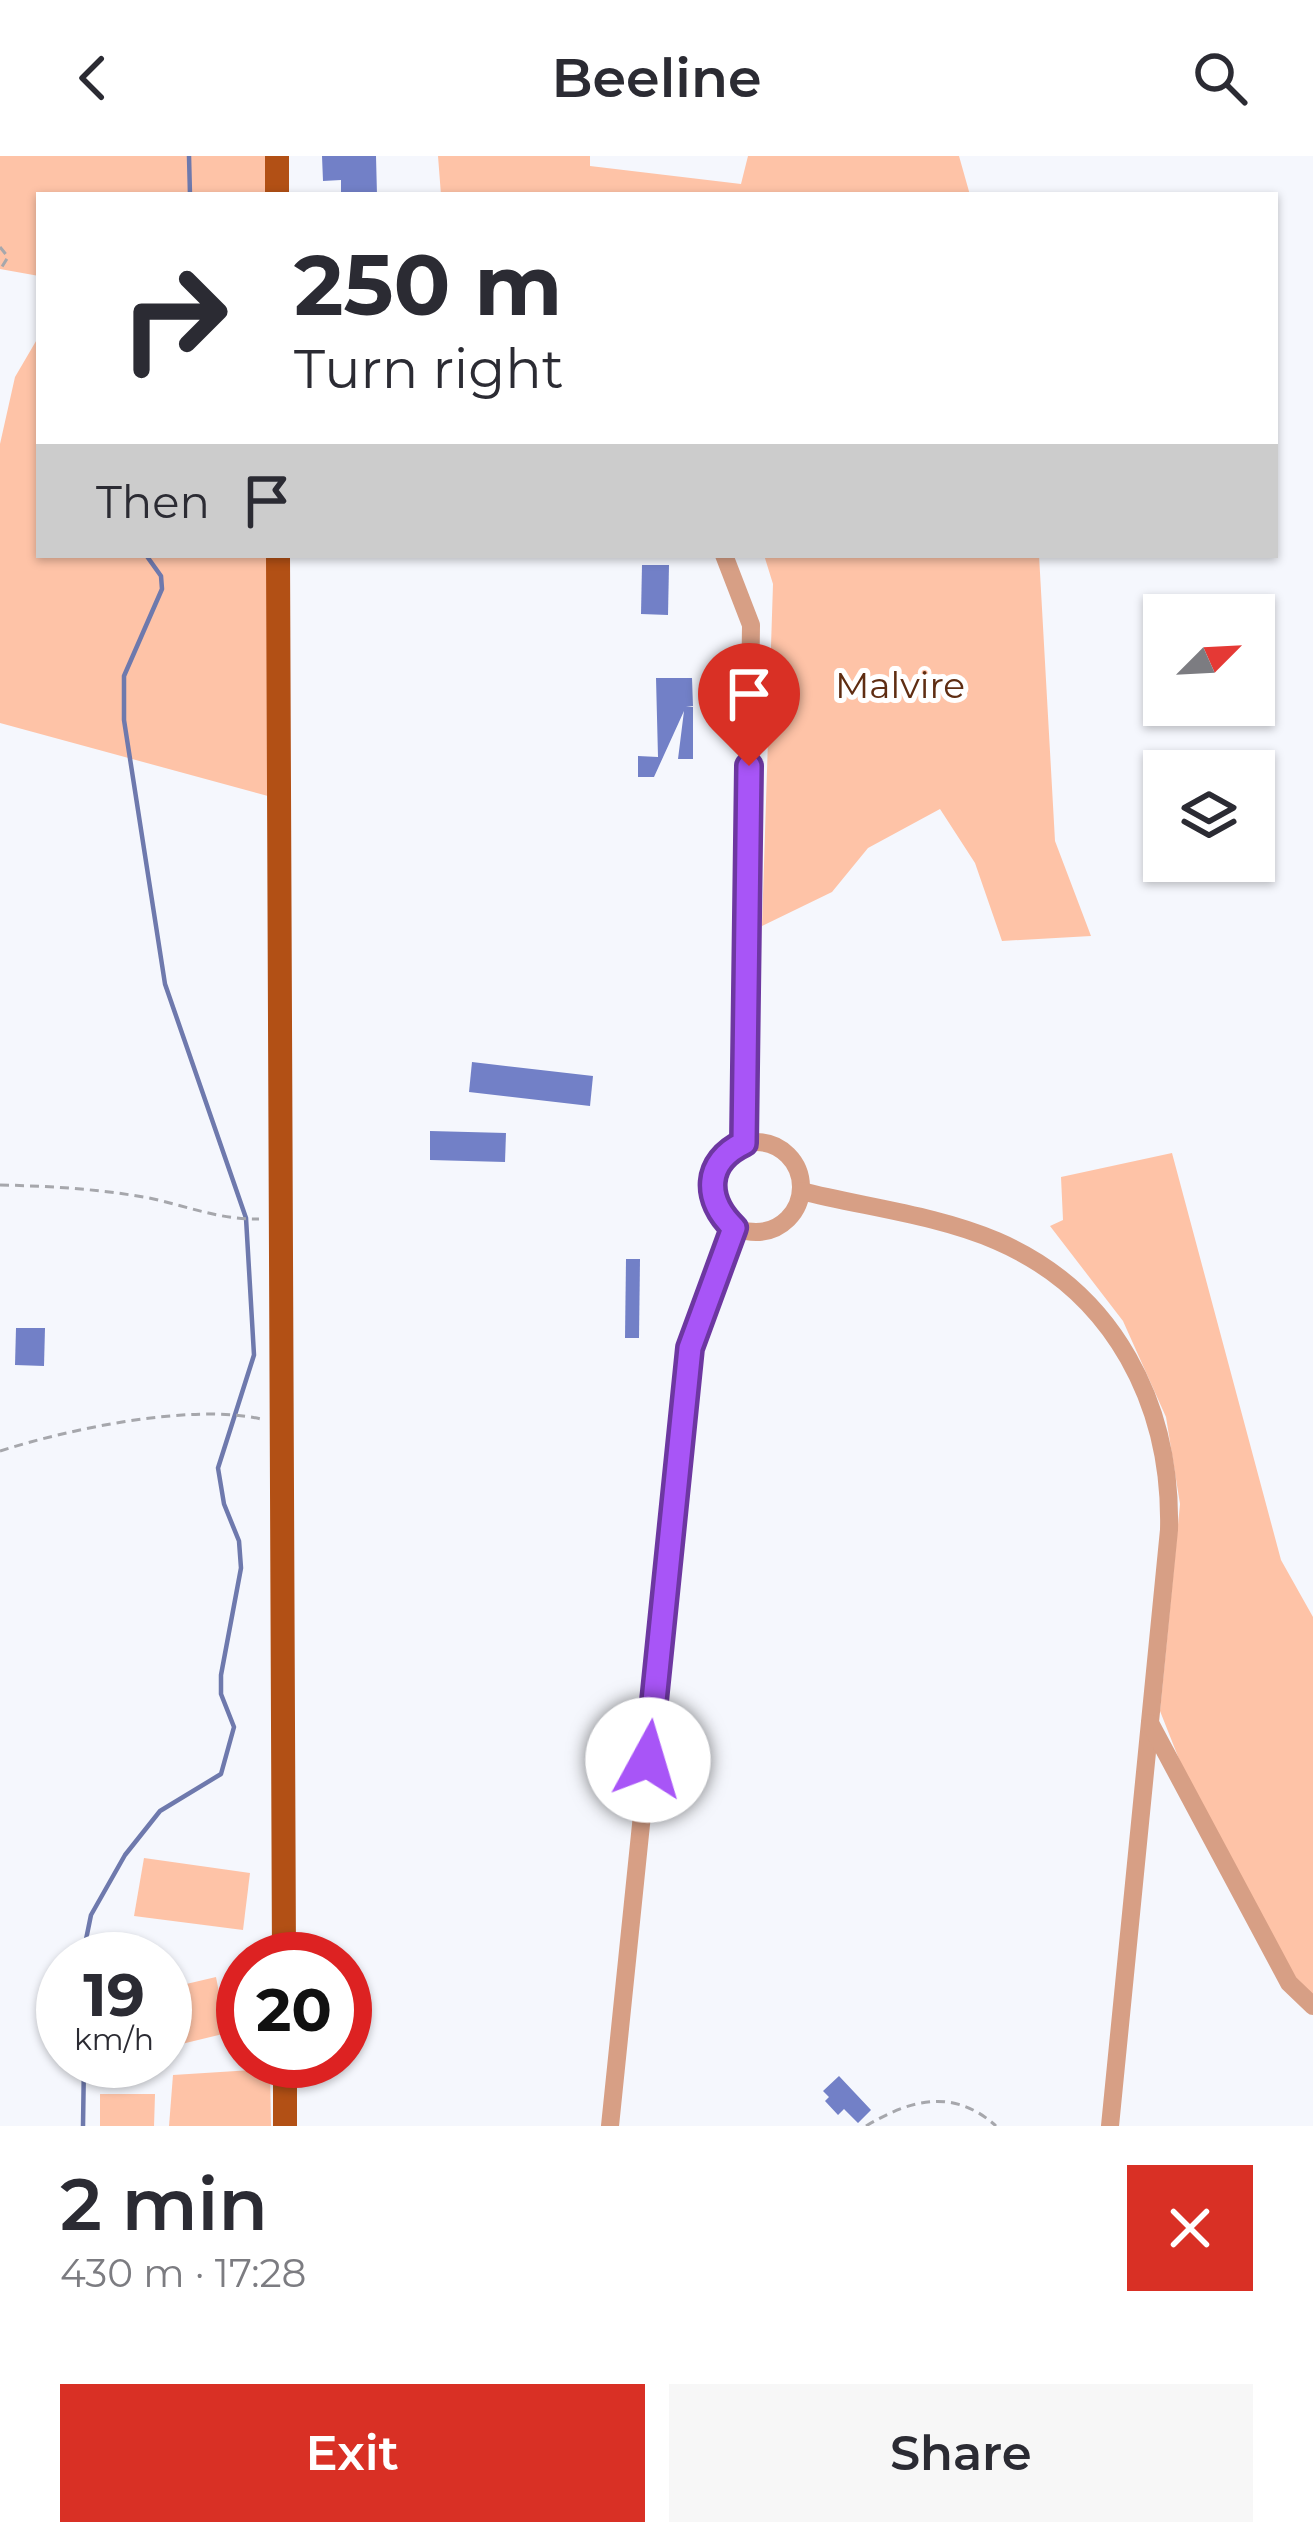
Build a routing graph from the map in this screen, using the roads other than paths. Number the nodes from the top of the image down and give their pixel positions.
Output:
1 (277, 156) edge
2 (278, 192) edge
3 (278, 558) edge
4 (725, 558) edge
5 (744, 1143) junction
6 (801, 1191) junction
7 (734, 1228) junction
8 (1150, 1723) junction
9 (284, 1932) edge
10 (1313, 2006) edge
11 (285, 2088) edge
12 (285, 2126) edge
13 (610, 2126) edge
14 (1110, 2126) edge

1 - 2 main road
3 - 9 main road
4 - 5 lane
5 - 6 lane
5 - 7 lane
6 - 7 lane
6 - 8 lane
7 - 13 lane
8 - 10 lane
8 - 14 lane
11 - 12 main road

